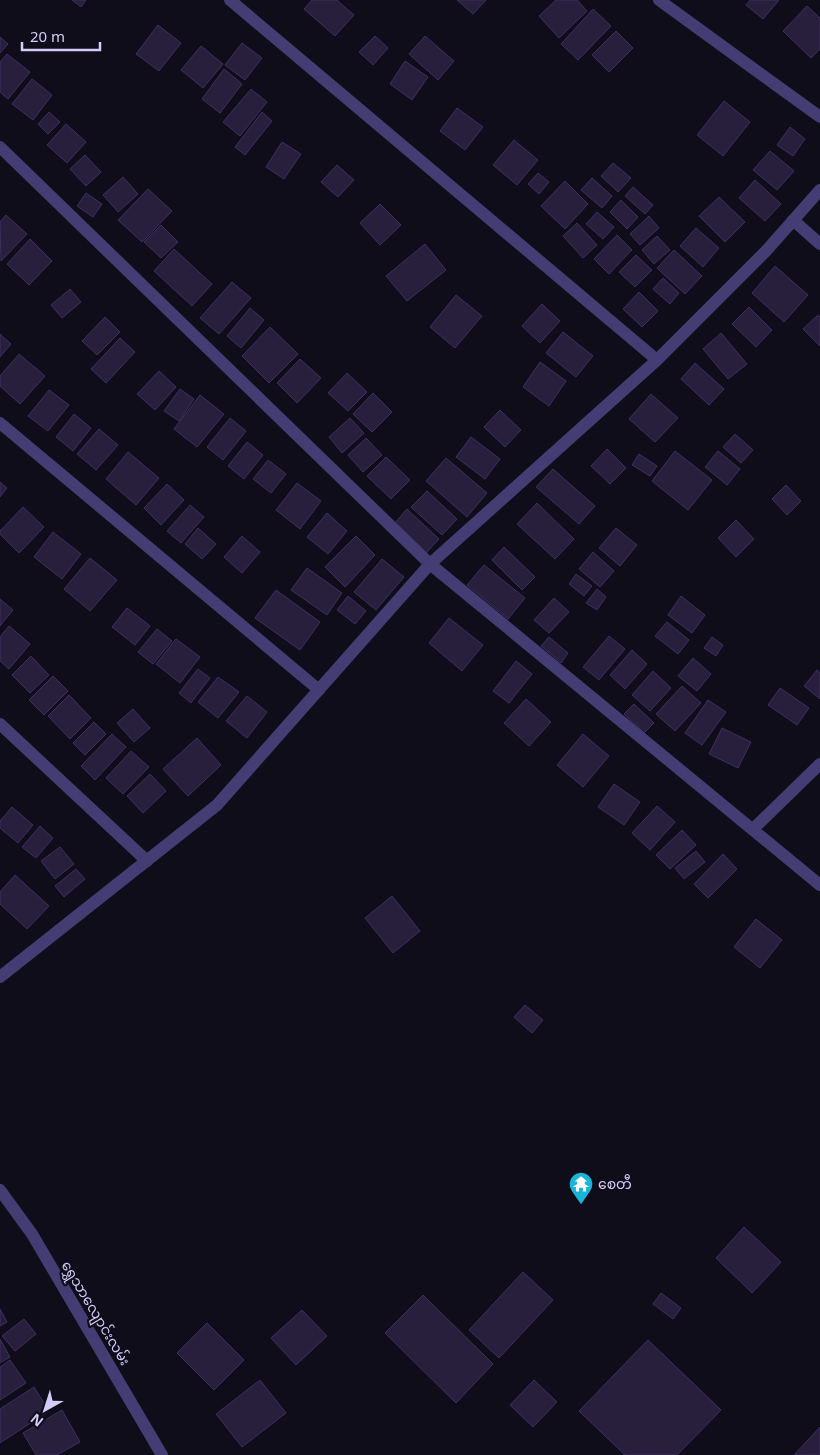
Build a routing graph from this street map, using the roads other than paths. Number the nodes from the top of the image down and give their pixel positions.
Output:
1 (230, 0) edge
2 (660, 0) edge
3 (820, 117) edge
4 (0, 148) edge
5 (820, 190) edge
6 (793, 220) junction
7 (820, 244) edge
8 (658, 360) junction
9 (0, 423) edge
10 (430, 564) junction
11 (319, 690) junction
12 (0, 724) edge
13 (820, 764) edge
14 (753, 829) junction
15 (147, 861) junction
16 (820, 885) edge
17 (0, 976) edge
18 (0, 1190) edge
19 (162, 1455) edge

1 - 8 street
2 - 3 street
4 - 10 street
5 - 6 street
6 - 7 street
6 - 8 street
8 - 10 street
9 - 11 street
10 - 11 street
10 - 14 street
11 - 15 street
12 - 15 street
13 - 14 street
14 - 16 street
15 - 17 street
18 - 19 street, ရွှေသာလျောင်းလမ်း

